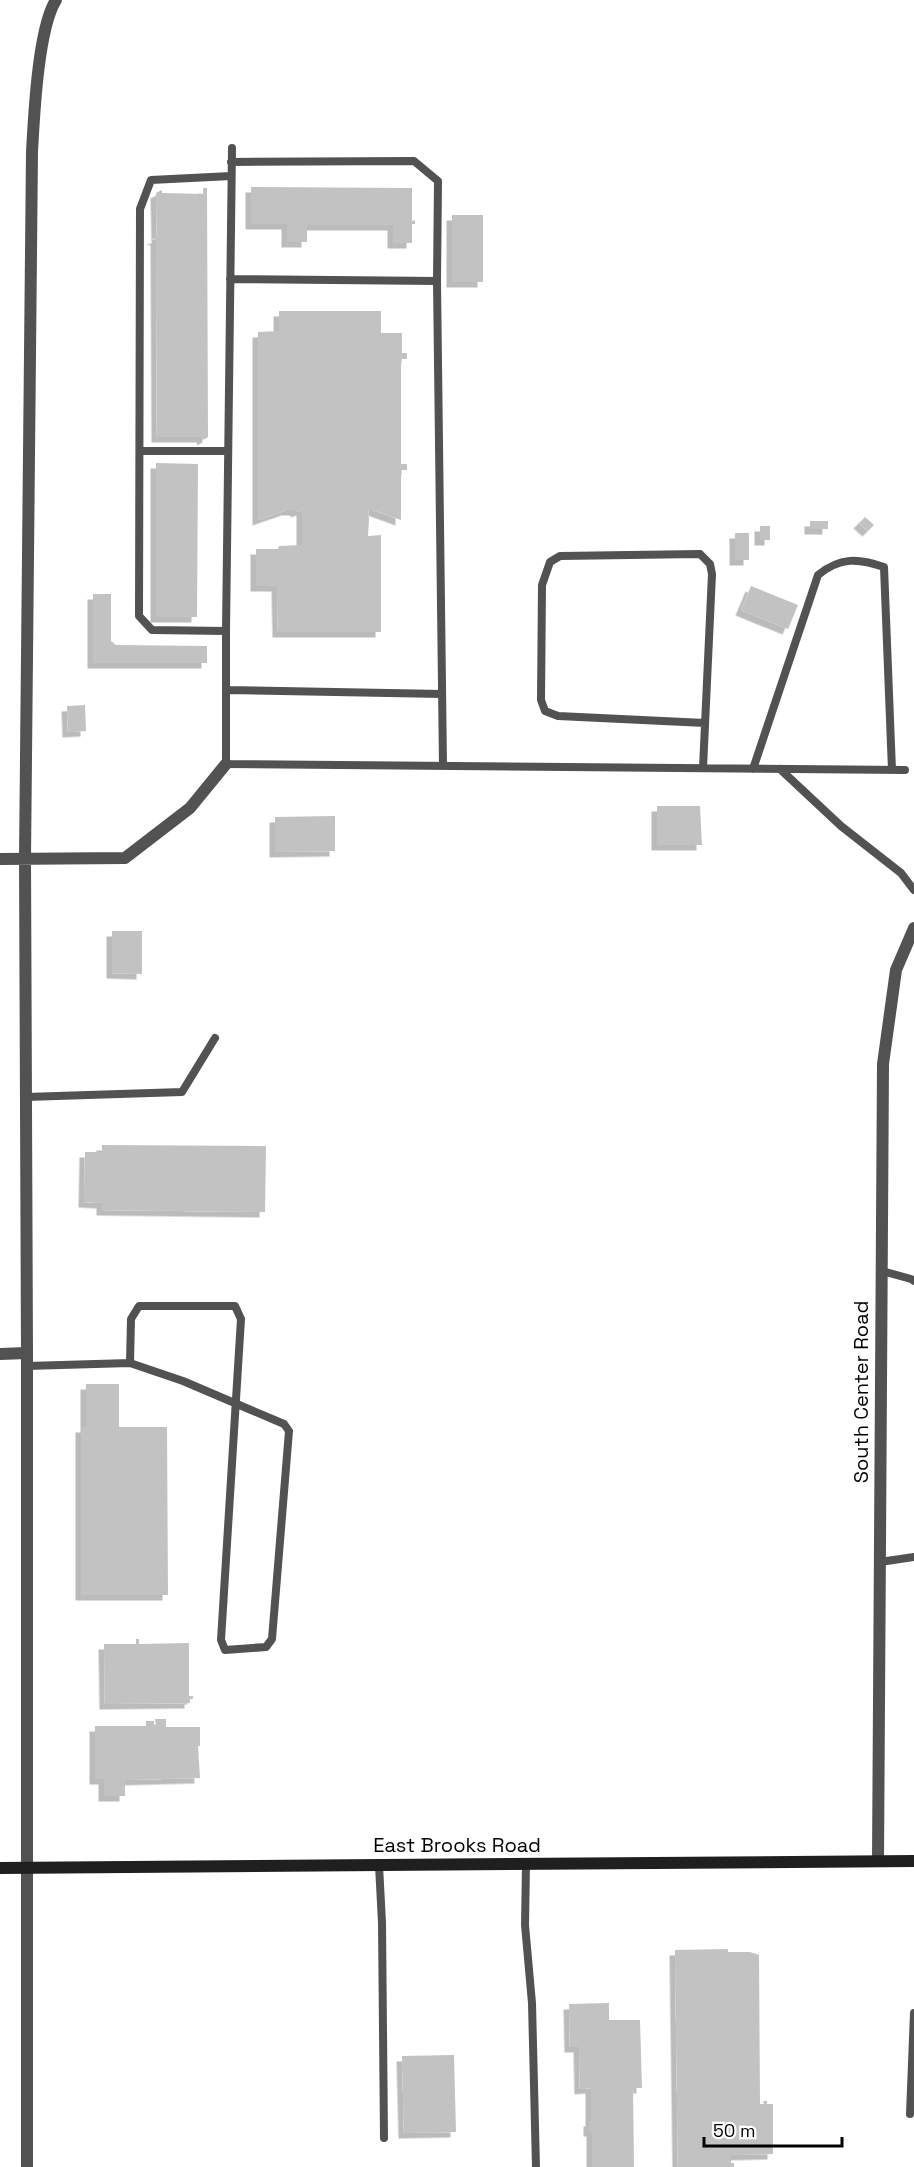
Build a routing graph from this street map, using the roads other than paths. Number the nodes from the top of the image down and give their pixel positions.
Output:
1 (56, 0) edge
2 (232, 148) dead end
3 (231, 162) junction
4 (231, 176) junction
5 (230, 279) junction
6 (437, 281) junction
7 (140, 451) junction
8 (228, 451) junction
9 (226, 631) junction
10 (226, 690) junction
11 (442, 694) junction
12 (705, 723) junction
13 (226, 764) junction
14 (443, 766) junction
15 (703, 768) junction
16 (753, 769) junction
17 (780, 769) junction
18 (892, 770) junction
19 (905, 770) dead end
20 (0, 859) edge
21 (25, 859) junction
22 (914, 890) edge
23 (914, 928) edge
24 (215, 1038) dead end
25 (26, 1097) junction
26 (882, 1271) junction
27 (914, 1281) edge
28 (0, 1354) edge
29 (27, 1360) junction
30 (130, 1363) junction
31 (236, 1405) junction
32 (914, 1557) edge
33 (880, 1562) junction
34 (878, 1861) junction
35 (914, 1861) edge
36 (526, 1864) junction
37 (379, 1865) junction
38 (0, 1868) edge
39 (28, 1868) junction
40 (914, 2013) edge
41 (910, 2114) dead end
42 (384, 2138) dead end
43 (27, 2167) edge
44 (536, 2167) edge

1 - 21 street
2 - 3 lane
3 - 4 lane
3 - 6 lane
4 - 5 lane
4 - 7 lane
5 - 6 lane
5 - 8 lane
6 - 11 lane
7 - 8 lane
7 - 9 lane
8 - 9 lane
9 - 10 lane
10 - 11 lane
10 - 13 lane
11 - 14 lane
12 - 12 lane
12 - 15 lane
13 - 14 lane
13 - 21 street
14 - 15 lane
15 - 16 lane
16 - 17 lane
16 - 18 lane
17 - 18 lane
17 - 22 lane
18 - 19 lane
20 - 21 street
21 - 25 street
23 - 26 street, South Center Road
24 - 25 lane
25 - 29 street
26 - 27 lane
26 - 33 street, South Center Road
28 - 29 street
29 - 30 lane
29 - 39 street
30 - 31 lane
30 - 31 lane
31 - 31 lane
32 - 33 lane
33 - 34 street, South Center Road
34 - 35 main road, East Brooks Road
34 - 36 main road, East Brooks Road
36 - 37 main road, East Brooks Road
36 - 44 lane
37 - 39 main road, East Brooks Road
37 - 42 lane
38 - 39 main road, East Brooks Road
39 - 43 street
40 - 41 lane

